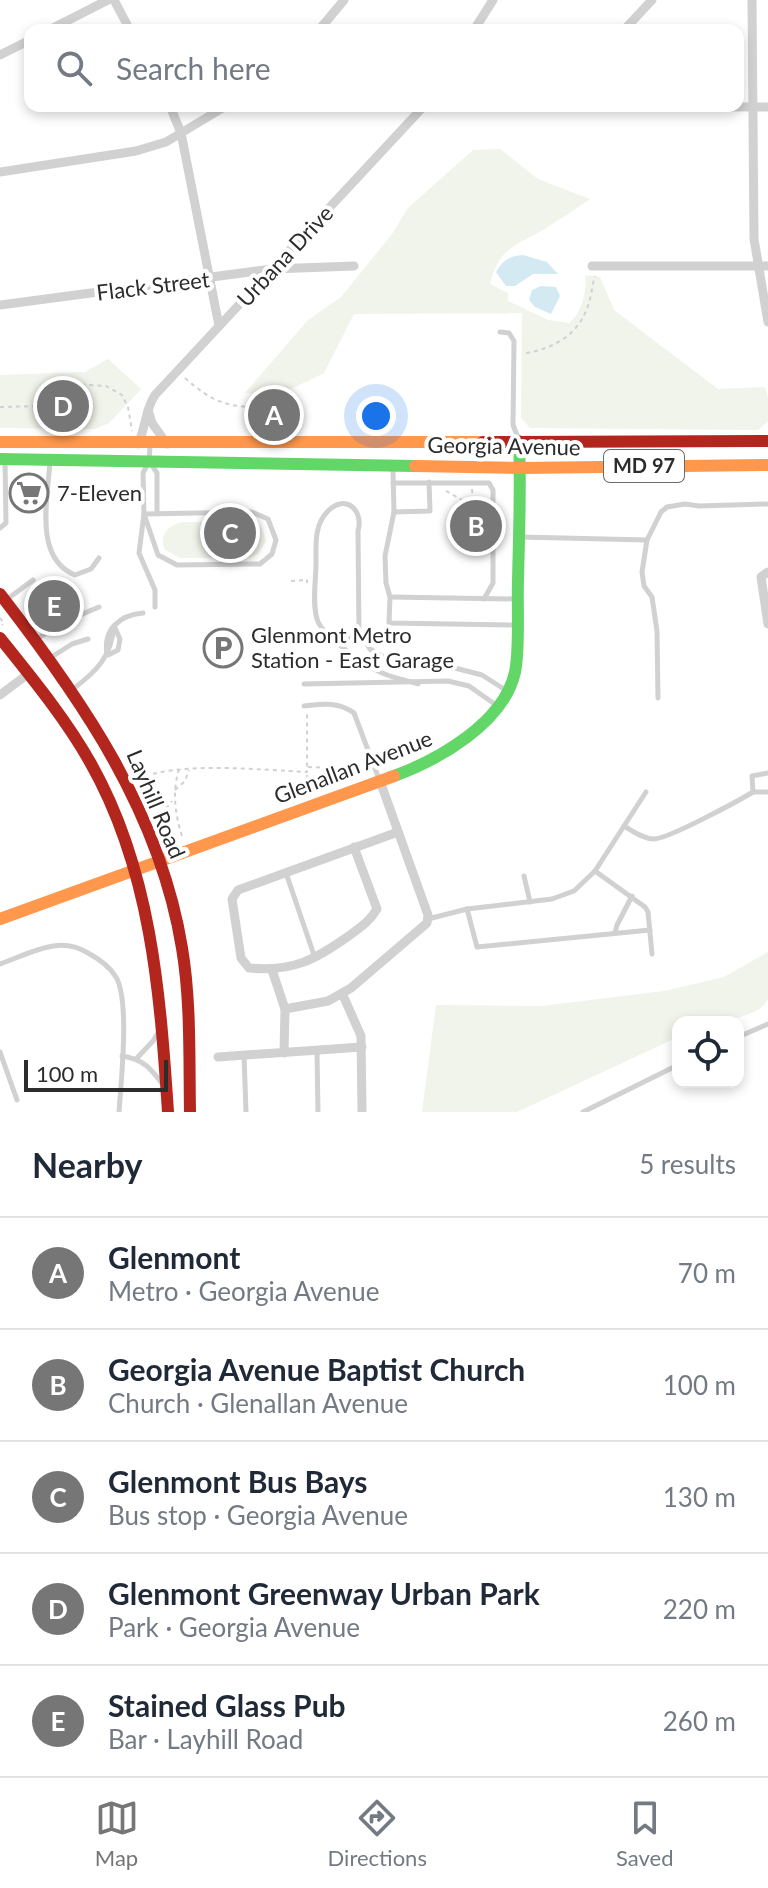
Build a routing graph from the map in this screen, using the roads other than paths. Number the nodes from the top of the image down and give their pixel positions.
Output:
1 (108, 0) edge
2 (114, 0) edge
3 (344, 0) edge
4 (493, 0) edge
5 (652, 0) edge
6 (752, 0) edge
7 (61, 24) edge
8 (127, 24) edge
9 (324, 24) edge
10 (478, 24) edge
11 (630, 24) edge
12 (24, 43) edge
13 (0, 55) edge
14 (744, 107) edge
15 (753, 107) junction
16 (768, 107) edge
17 (172, 112) edge
18 (216, 112) edge
19 (418, 112) edge
20 (181, 133) junction
21 (0, 172) edge
22 (354, 266) dead end
23 (598, 266) road end
24 (757, 266) junction
25 (768, 266) edge
26 (272, 269) junction
27 (210, 279) junction
28 (0, 305) edge
29 (768, 322) edge
30 (219, 326) junction
31 (500, 332) dead end
32 (147, 407) junction
33 (519, 441) junction
34 (768, 441) edge
35 (0, 442) edge
36 (144, 444) junction
37 (167, 444) junction
38 (3, 459) edge
39 (50, 460) junction
40 (149, 462) junction
41 (393, 465) junction
42 (768, 465) edge
43 (521, 468) junction
44 (393, 483) junction
45 (429, 484) junction
46 (768, 504) edge
47 (394, 512) junction
48 (157, 513) junction
49 (144, 514) junction
50 (0, 528) edge
51 (519, 537) junction
52 (647, 540) junction
53 (99, 558) dead end
54 (768, 572) edge
55 (33, 580) dead end
56 (2, 597) edge
57 (390, 597) junction
58 (484, 599) junction
59 (518, 599) junction
60 (99, 607) dead end
61 (155, 607) dead end
62 (143, 613) dead end
63 (768, 624) edge
64 (518, 625) junction
65 (114, 626) junction
66 (1, 632) edge
67 (359, 632) junction
68 (88, 639) dead end
69 (36, 640) junction
70 (336, 641) junction
71 (107, 655) junction
72 (50, 658) junction
73 (28, 674) junction
74 (304, 684) dead end
75 (418, 684) junction
76 (72, 690) junction
77 (508, 692) junction
78 (0, 695) edge
79 (658, 698) dead end
80 (304, 706) dead end
81 (498, 706) junction
82 (768, 773) edge
83 (380, 781) junction
84 (646, 792) dead end
85 (753, 792) junction
86 (768, 792) edge
87 (624, 826) junction
88 (398, 832) junction
89 (354, 847) junction
90 (161, 860) junction
91 (134, 870) junction
92 (595, 871) junction
93 (285, 872) junction
94 (524, 876) dead end
95 (632, 896) junction
96 (530, 902) junction
97 (467, 909) junction
98 (0, 919) edge
99 (428, 919) junction
100 (650, 930) junction
101 (615, 933) junction
102 (652, 954) dead end
103 (316, 959) junction
104 (0, 964) edge
105 (272, 970) junction
106 (342, 993) junction
107 (285, 1009) junction
108 (162, 1023) junction
109 (768, 1024) edge
110 (744, 1034) edge
111 (362, 1047) junction
112 (317, 1050) junction
113 (0, 1052) edge
114 (284, 1053) junction
115 (244, 1055) junction
116 (122, 1056) junction
117 (218, 1057) dead end
118 (137, 1058) junction
119 (672, 1068) edge
120 (167, 1090) junction
121 (17, 1100) dead end
122 (119, 1112) edge
123 (168, 1112) edge
124 (190, 1112) edge
125 (246, 1112) edge
126 (318, 1112) edge
127 (362, 1112) edge
128 (583, 1112) edge

1 - 7 street
2 - 8 street
3 - 9 street
4 - 10 street
5 - 11 street
6 - 15 street
12 - 13 street
14 - 15 street
15 - 16 street
15 - 24 street
17 - 20 street
18 - 20 street
19 - 26 street, Urbana Drive
20 - 21 street
20 - 27 street
22 - 26 street, Flack Street
23 - 24 street
24 - 25 street
24 - 29 street
26 - 27 street, Flack Street
26 - 30 street, Urbana Drive
27 - 28 street, Flack Street
27 - 30 street
30 - 32 street, Urbana Drive
31 - 33 lane
32 - 36 street
32 - 37 street
33 - 34 main road, Georgia Avenue / MD 97
33 - 37 main road, Georgia Avenue / MD 97
33 - 43 main road, Glenallan Avenue
35 - 36 main road, Georgia Avenue / MD 97
36 - 37 main road, Georgia Avenue / MD 97
36 - 40 lane
38 - 39 main road, Georgia Avenue / MD 97
38 - 50 lane
39 - 40 main road, Georgia Avenue / MD 97
39 - 53 lane
40 - 41 main road, Georgia Avenue / MD 97
40 - 48 lane
40 - 49 lane
41 - 43 main road, Georgia Avenue / MD 97
41 - 44 lane
42 - 43 main road, Georgia Avenue / MD 97
43 - 51 main road, Glenallan Avenue
44 - 45 lane
44 - 47 lane
45 - 47 lane
45 - 58 lane
46 - 52 lane
47 - 57 lane
48 - 49 lane
48 - 49 lane
49 - 61 lane
51 - 52 lane
51 - 59 main road, Glenallan Avenue
52 - 79 lane
54 - 63 street
55 - 56 lane
56 - 69 main road, Layhill Road
57 - 58 lane
57 - 64 lane
58 - 59 lane
59 - 64 main road, Glenallan Avenue
60 - 69 lane
62 - 65 lane
64 - 77 main road, Glenallan Avenue
65 - 71 lane
65 - 71 lane
66 - 73 main road, Layhill Road
67 - 70 lane
67 - 70 lane
67 - 77 lane
68 - 72 lane
69 - 72 main road, Layhill Road
70 - 75 lane
71 - 76 lane
72 - 76 main road, Layhill Road
73 - 78 street
73 - 91 main road, Layhill Road
74 - 75 lane
75 - 81 lane
76 - 90 main road, Layhill Road
77 - 81 main road, Glenallan Avenue
80 - 83 lane
81 - 83 main road, Glenallan Avenue
82 - 85 lane
83 - 88 street
83 - 90 main road, Glenallan Avenue
84 - 87 lane
85 - 86 lane
85 - 87 lane
87 - 92 lane
88 - 89 street
88 - 99 street
89 - 93 street
89 - 103 street
90 - 91 main road, Glenallan Avenue
90 - 124 main road, Layhill Road
91 - 98 main road, Glenallan Avenue
91 - 108 main road, Layhill Road
92 - 95 lane
92 - 96 lane
93 - 103 lane
93 - 105 street
94 - 96 lane
95 - 100 lane
95 - 101 lane
96 - 97 lane
97 - 99 lane
97 - 101 lane
99 - 106 street
100 - 101 lane
100 - 102 lane
103 - 105 street
104 - 116 lane
105 - 107 street
106 - 107 street
106 - 111 street
107 - 114 street
108 - 118 lane
108 - 120 main road, Layhill Road
109 - 110 lane
111 - 112 street
111 - 127 street
112 - 114 street
112 - 126 lane
113 - 121 lane
114 - 115 street
115 - 117 street
115 - 125 lane
116 - 118 lane
116 - 122 lane
118 - 120 lane
119 - 128 lane
120 - 123 main road, Layhill Road

